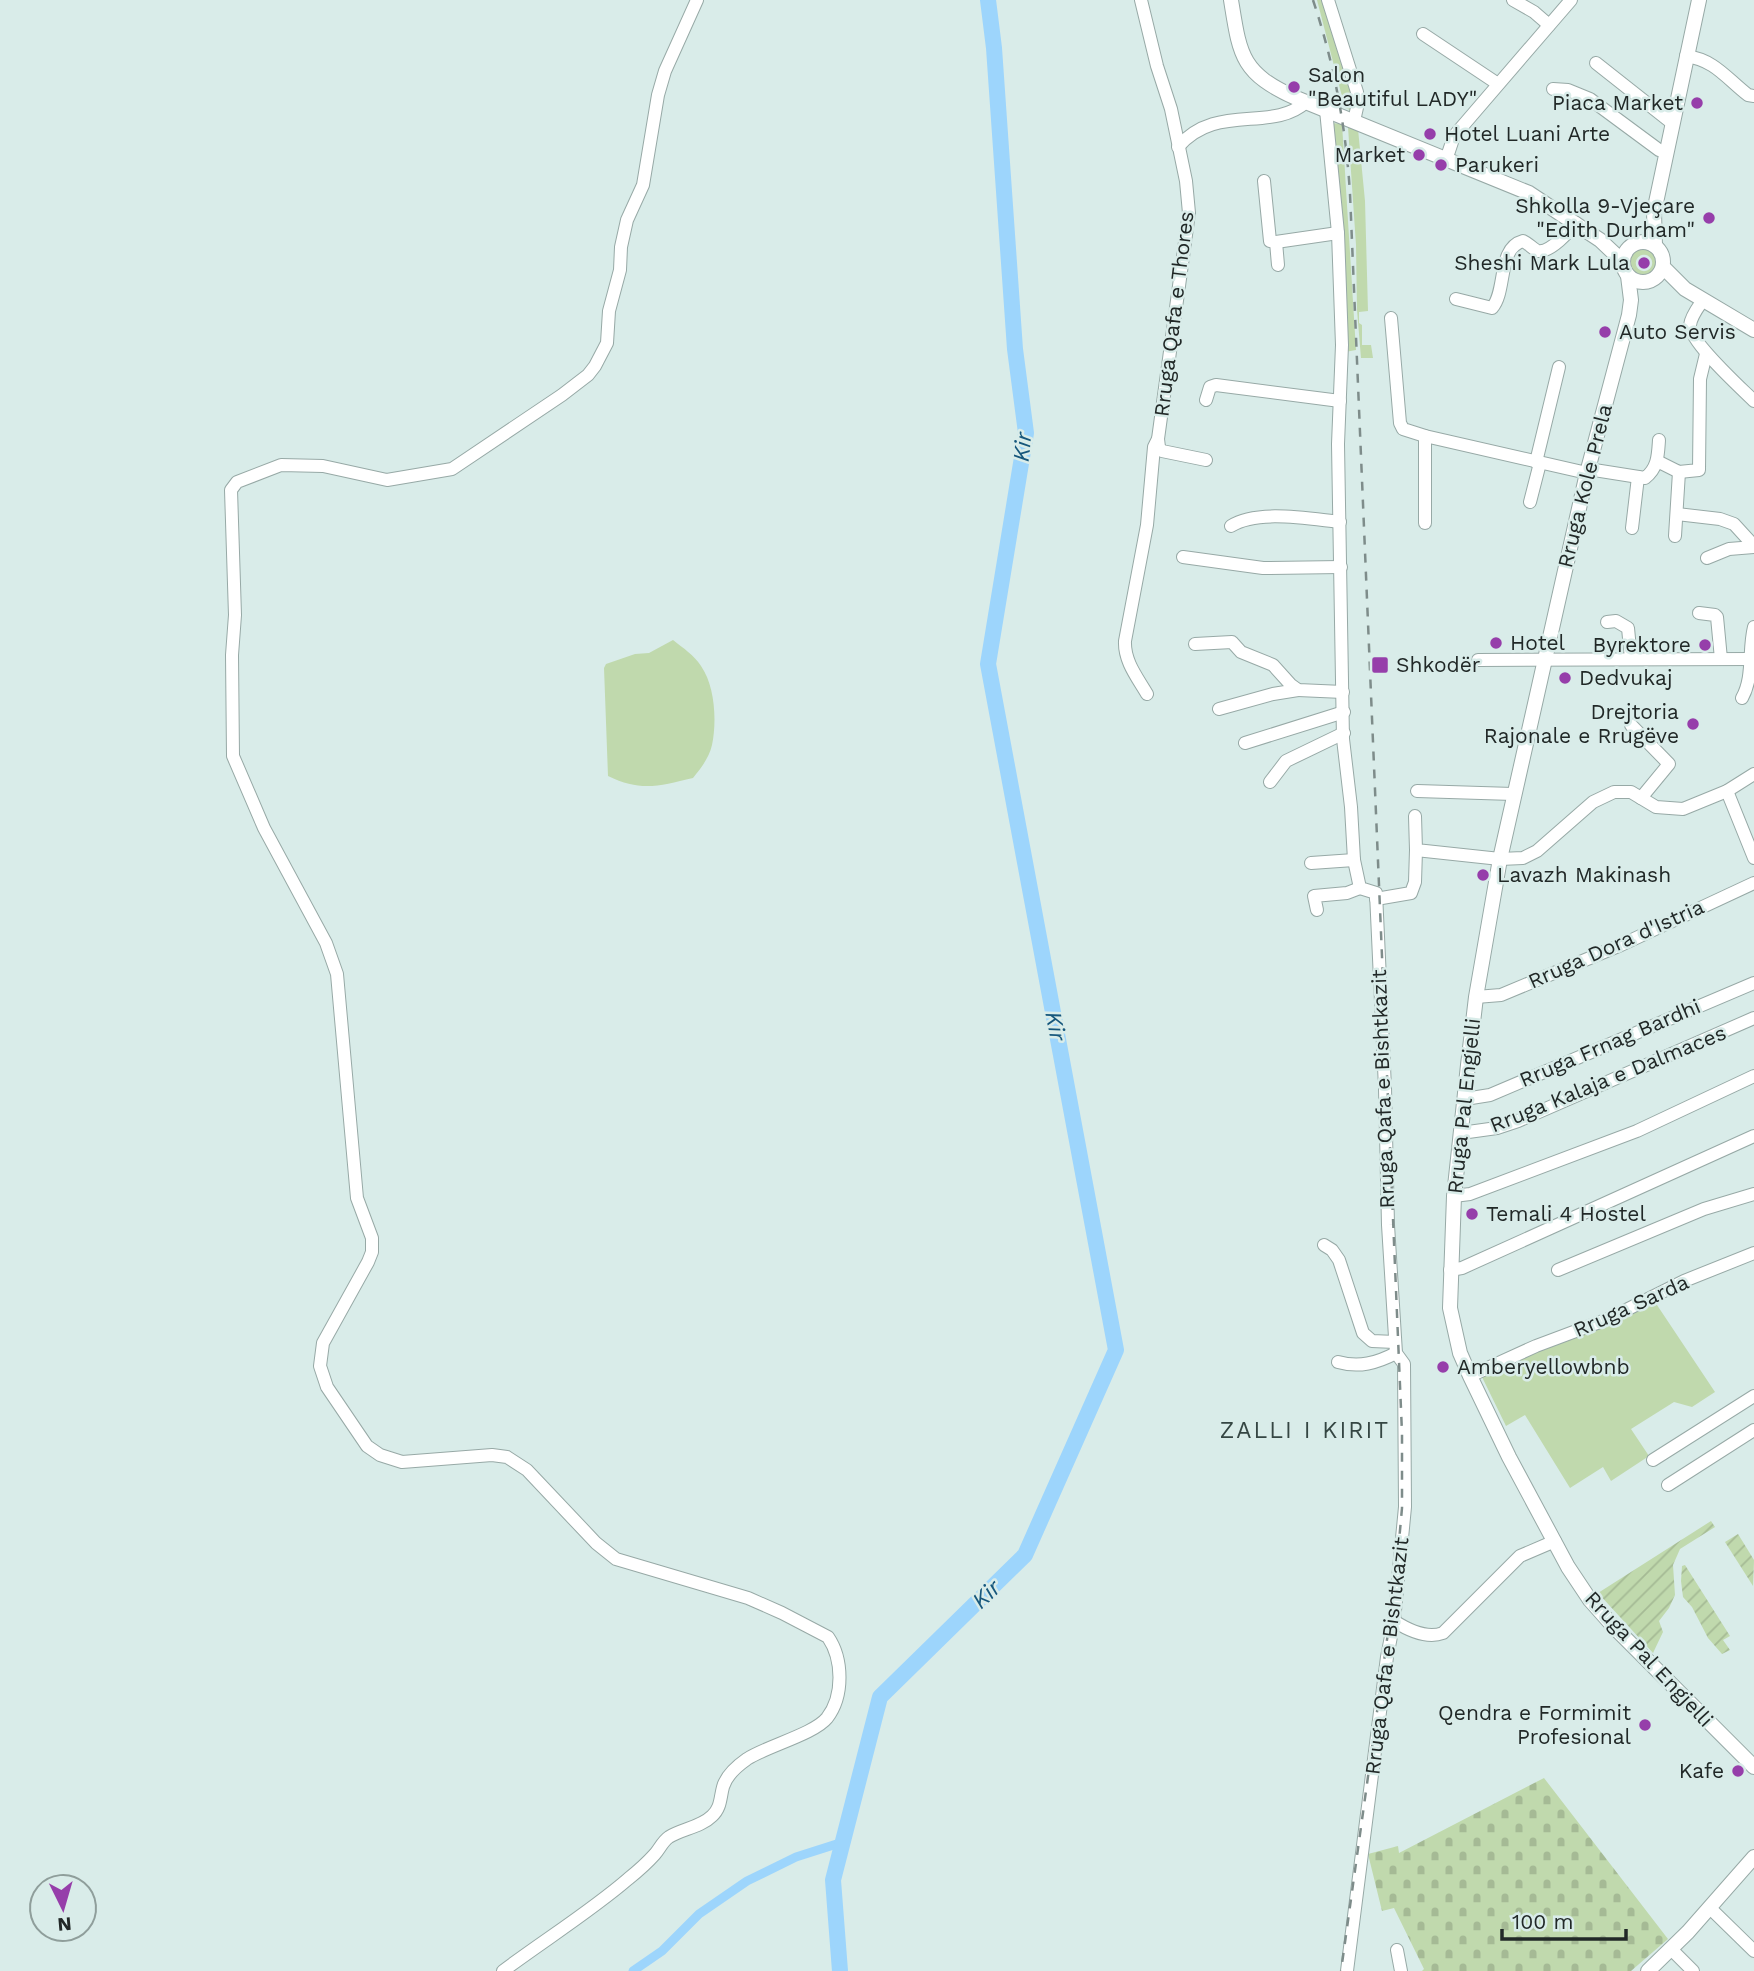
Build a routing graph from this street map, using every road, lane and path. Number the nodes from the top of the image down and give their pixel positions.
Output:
1 (697, 0) edge
2 (1141, 0) edge
3 (1231, 0) edge
4 (1328, 0) edge
5 (1513, 0) edge
6 (1571, 0) edge
7 (1699, 0) edge
8 (1549, 25) junction
9 (1423, 34) dead end
10 (1686, 56) junction
11 (1596, 63) dead end
12 (1498, 84) junction
13 (1553, 89) dead end
14 (1754, 96) edge
15 (1306, 102) junction
16 (1326, 110) junction
17 (1354, 121) junction
18 (1672, 123) junction
19 (1178, 147) junction
20 (1666, 152) junction
21 (1446, 160) junction
22 (1264, 181) dead end
23 (1654, 212) junction
24 (1576, 223) junction
25 (1338, 233) junction
26 (1600, 240) junction
27 (1276, 242) junction
28 (1632, 246) junction
29 (1655, 246) junction
30 (1278, 265) dead end
31 (1663, 267) junction
32 (1625, 271) junction
33 (1650, 281) junction
34 (1685, 289) junction
35 (1456, 299) dead end
36 (1703, 300) junction
37 (1629, 315) junction
38 (1391, 318) dead end
39 (1754, 330) edge
40 (1706, 354) junction
41 (1559, 367) dead end
42 (1206, 400) dead end
43 (1340, 401) junction
44 (1754, 401) edge
45 (1425, 436) junction
46 (1158, 439) junction
47 (1659, 440) dead end
48 (1206, 460) dead end
49 (1657, 461) junction
50 (1538, 462) junction
51 (1587, 471) junction
52 (1679, 472) junction
53 (1638, 477) junction
54 (1530, 502) dead end
55 (1677, 514) junction
56 (1340, 522) junction
57 (1425, 523) dead end
58 (1231, 526) dead end
59 (1632, 528) dead end
60 (1675, 536) dead end
61 (1754, 547) edge
62 (1183, 557) dead end
63 (1707, 558) dead end
64 (1341, 567) junction
65 (1699, 613) dead end
66 (1607, 622) dead end
67 (1754, 626) edge
68 (1195, 644) dead end
69 (1545, 659) junction
70 (1631, 659) junction
71 (1721, 659) junction
72 (1752, 659) edge
73 (1478, 660) dead end
74 (1298, 690) junction
75 (1343, 692) junction
76 (1147, 694) dead end
77 (1742, 698) dead end
78 (1219, 709) dead end
79 (1344, 712) junction
80 (1631, 725) dead end
81 (1344, 733) junction
82 (1245, 743) dead end
83 (1754, 775) edge
84 (1270, 782) dead end
85 (1417, 791) dead end
86 (1727, 791) junction
87 (1513, 794) junction
88 (1641, 798) junction
89 (1415, 816) dead end
90 (1416, 850) junction
91 (1500, 859) junction
92 (1754, 859) edge
93 (1354, 860) junction
94 (1311, 863) dead end
95 (1754, 883) edge
96 (1360, 888) junction
97 (1376, 899) junction
98 (1317, 910) dead end
99 (1754, 983) edge
100 (1476, 998) junction
101 (1754, 1018) edge
102 (1754, 1076) edge
103 (1465, 1099) junction
104 (1461, 1133) junction
105 (1754, 1136) edge
106 (1754, 1194) edge
107 (1454, 1196) junction
108 (1324, 1245) dead end
109 (1754, 1253) edge
110 (1450, 1270) junction
111 (1558, 1270) dead end
112 (1396, 1348) junction
113 (1338, 1362) dead end
114 (1470, 1376) junction
115 (1754, 1396) edge
116 (1754, 1430) edge
117 (1653, 1460) dead end
118 (1668, 1485) dead end
119 (1555, 1541) junction
120 (1394, 1621) junction
121 (1754, 1767) edge
122 (1751, 1866) edge
123 (1710, 1908) junction
124 (1397, 1950) dead end
125 (1671, 1950) junction
126 (1754, 1951) edge
127 (503, 1971) edge
128 (1347, 1971) edge
129 (1401, 1971) edge
130 (1648, 1971) edge
131 (1693, 1971) edge

1 - 127 street
2 - 19 street, Rruga Qafa e Thores
3 - 15 main road
4 - 17 street
5 - 8 street
6 - 8 street
7 - 10 main road
8 - 12 street
9 - 12 street
10 - 14 street
10 - 18 main road
11 - 18 street
12 - 21 street
13 - 20 street
15 - 16 main road
15 - 19 street
16 - 17 main road
16 - 25 street
17 - 21 main road
18 - 20 main road
19 - 46 street, Rruga Qafa e Thores
20 - 23 main road
21 - 24 main road
22 - 27 street
23 - 28 main road
23 - 29 main road
24 - 26 main road
24 - 35 street
25 - 27 street
25 - 43 street
26 - 28 main road
26 - 32 main road
27 - 30 street
28 - 29 main road
28 - 32 main road
29 - 31 main road
31 - 33 main road
31 - 34 main road
32 - 33 main road
32 - 37 main road, Rruga Kole Prela
33 - 34 main road
33 - 37 main road, Rruga Kole Prela
34 - 36 main road
36 - 39 main road
36 - 40 street
37 - 51 main road, Rruga Kole Prela
38 - 45 street
40 - 44 street
40 - 52 street
41 - 50 street
42 - 43 street
43 - 56 street
45 - 50 street
45 - 57 street
46 - 48 street, Rruga Qafa e Thores
46 - 76 street, Rruga Qafa e Thores
47 - 49 street
49 - 52 street
49 - 53 street
50 - 51 street
50 - 54 street
51 - 53 street
51 - 69 main road, Rruga Kole Prela
52 - 55 street
53 - 59 street
55 - 60 street
55 - 61 street
56 - 58 street
56 - 64 street
61 - 63 street
62 - 64 street
64 - 75 street
65 - 71 street
66 - 70 street
67 - 72 street
68 - 74 street
69 - 70 street
69 - 73 street
69 - 87 main road, Rruga Pal Engjelli
70 - 71 street
71 - 72 street
72 - 77 street
74 - 75 street
74 - 78 street
75 - 79 street
79 - 81 street
79 - 82 street
80 - 88 street
81 - 84 street
81 - 93 street
83 - 86 street
85 - 87 street
86 - 88 street
86 - 92 street
87 - 91 main road, Rruga Pal Engjelli
88 - 91 street
89 - 90 street
90 - 91 street
90 - 97 street
91 - 100 main road, Rruga Pal Engjelli
93 - 94 street
93 - 96 street
95 - 100 street, Rruga Dora d'Istria
96 - 97 street
96 - 98 street
97 - 112 street, Rruga Qafa e Bishtkazit
99 - 103 street, Rruga Frnag Bardhi
100 - 103 main road, Rruga Pal Engjelli
101 - 104 street, Rruga Kalaja e Dalmaces
102 - 107 street
103 - 104 main road, Rruga Pal Engjelli
104 - 107 main road, Rruga Pal Engjelli
105 - 110 street
106 - 111 street
107 - 110 main road, Rruga Pal Engjelli
108 - 112 street
109 - 114 street, Rruga Sarda
110 - 114 main road, Rruga Pal Engjelli
112 - 113 street
112 - 120 street, Rruga Qafa e Bishtkazit
114 - 119 main road, Rruga Pal Engjelli
115 - 117 street
116 - 118 street
119 - 120 street
119 - 121 main road, Rruga Pal Engjelli
120 - 128 street, Rruga Qafa e Bishtkazit
122 - 123 main road
123 - 125 main road
123 - 126 street
124 - 129 street
125 - 130 main road
125 - 131 street

